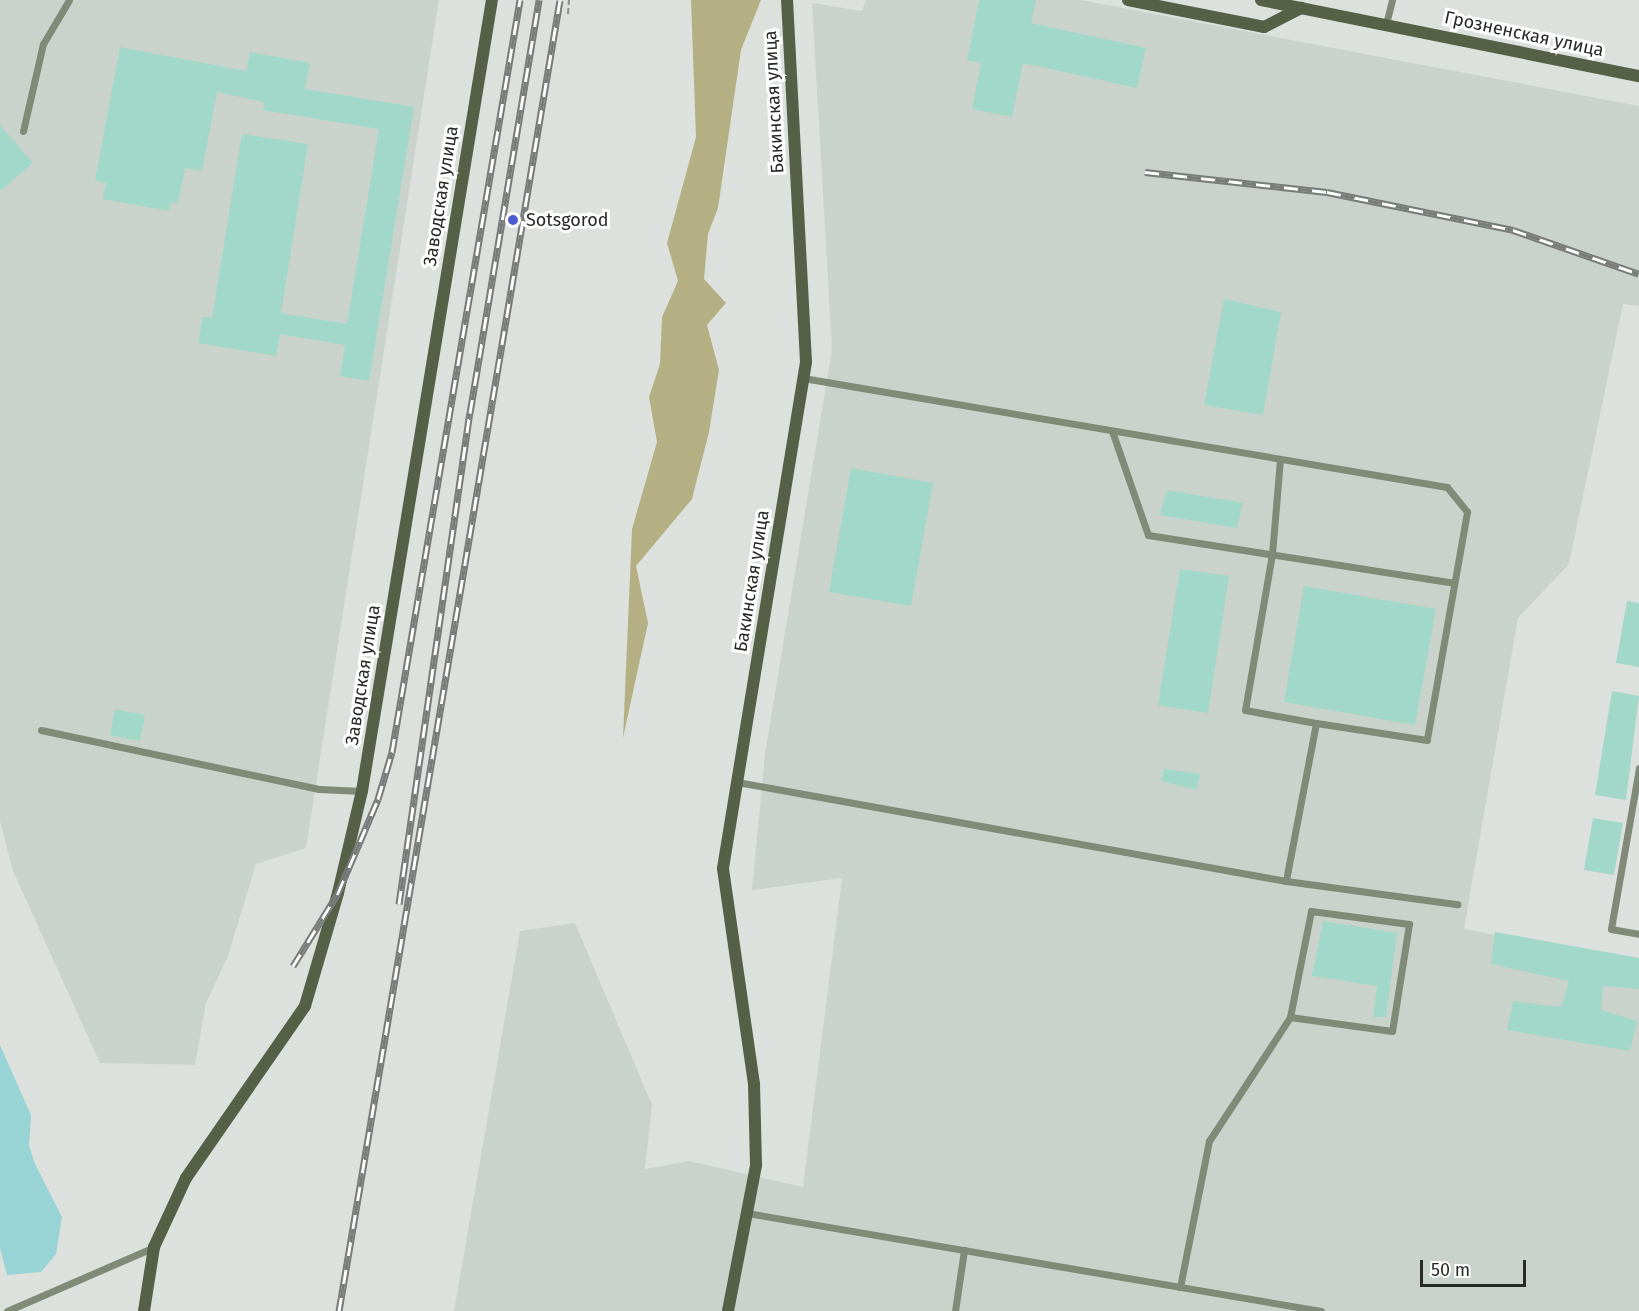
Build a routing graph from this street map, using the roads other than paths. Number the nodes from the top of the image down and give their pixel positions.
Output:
1 (69, 0) edge
2 (492, 0) edge
3 (788, 0) edge
4 (1128, 0) edge
5 (1261, 0) edge
6 (1392, 0) edge
7 (1299, 4) edge
8 (1386, 24) junction
9 (1639, 76) edge
10 (23, 131) dead end
11 (803, 378) junction
12 (1112, 430) junction
13 (1280, 459) junction
14 (1272, 555) junction
15 (1454, 583) junction
16 (1316, 723) junction
17 (41, 730) dead end
18 (1639, 768) edge
19 (737, 782) junction
20 (362, 791) junction
21 (1286, 881) junction
22 (1457, 904) dead end
23 (1639, 934) edge
24 (1290, 1017) junction
25 (747, 1213) junction
26 (154, 1247) junction
27 (964, 1250) junction
28 (1180, 1287) junction
29 (7, 1311) edge
30 (144, 1311) edge
31 (728, 1311) edge
32 (955, 1311) edge
33 (1321, 1311) edge

1 - 10 lane
2 - 20 street, Заводская улица
3 - 11 street, Бакинская улица
4 - 7 street
5 - 7 street, Грозненская улица
6 - 8 lane
7 - 8 street, Грозненская улица
8 - 9 street, Грозненская улица
11 - 12 lane
11 - 19 street, Бакинская улица
12 - 13 lane
12 - 14 lane
13 - 14 lane
13 - 15 lane
14 - 15 lane
14 - 16 lane
15 - 16 lane
16 - 21 lane
17 - 20 lane
18 - 23 lane
19 - 21 lane
19 - 25 street, Бакинская улица
20 - 26 street, Заводская улица
21 - 22 lane
24 - 24 lane
24 - 28 lane
25 - 27 lane
25 - 31 street, Бакинская улица
26 - 29 lane
26 - 30 street, Заводская улица
27 - 28 lane
27 - 32 lane
28 - 33 lane

